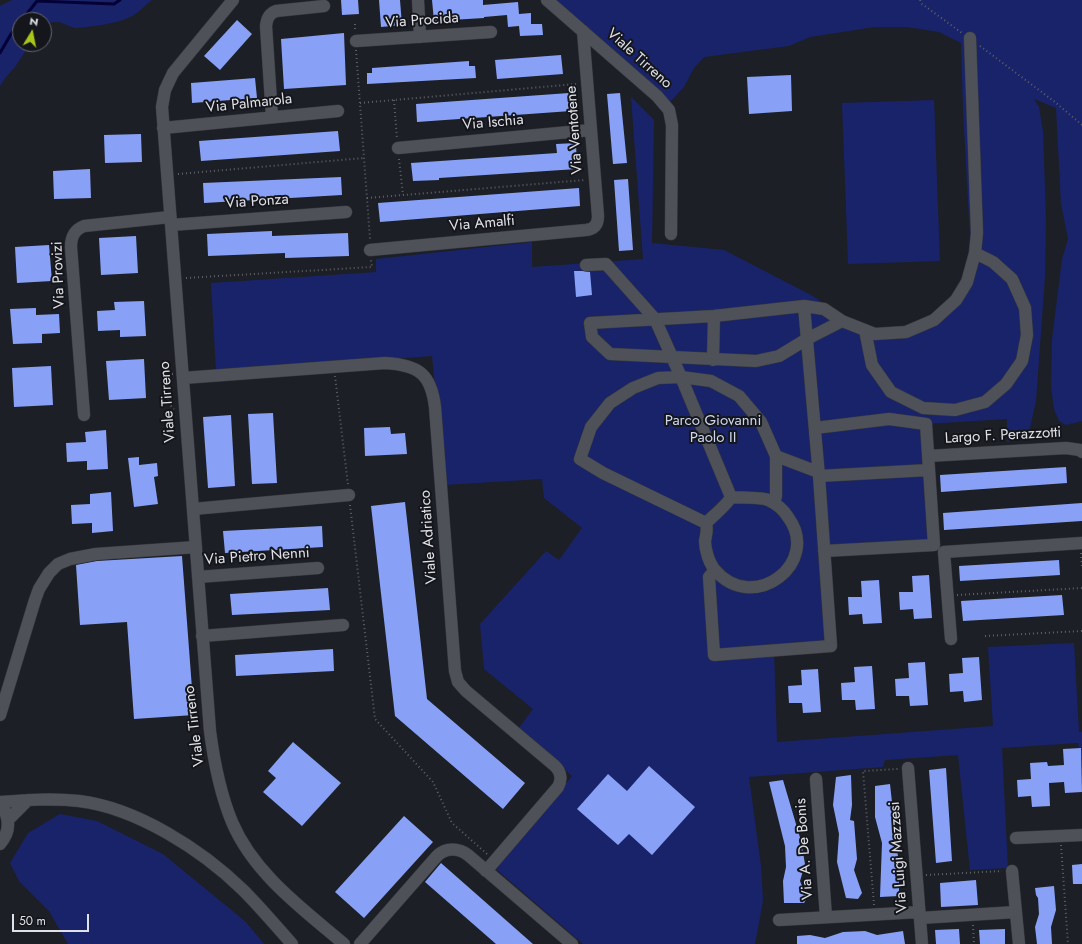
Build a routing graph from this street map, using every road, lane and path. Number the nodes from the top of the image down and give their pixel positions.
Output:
1 (233, 0) edge
2 (418, 0) edge
3 (547, 0) edge
4 (920, 0) edge
5 (324, 6) dead end
6 (583, 31) junction
7 (491, 32) dead end
8 (420, 37) junction
9 (970, 38) junction
10 (356, 41) dead end
11 (587, 84) junction
12 (360, 103) dead end
13 (338, 111) dead end
14 (272, 117) junction
15 (1082, 125) edge
16 (163, 128) junction
17 (591, 130) junction
18 (398, 148) dead end
19 (364, 158) dead end
20 (167, 175) junction
21 (595, 179) junction
22 (367, 198) dead end
23 (346, 212) dead end
24 (170, 221) junction
25 (595, 226) joint
26 (671, 234) dead end
27 (370, 250) dead end
28 (975, 253) junction
29 (586, 265) dead end
30 (804, 306) junction
31 (714, 316) junction
32 (655, 319) junction
33 (842, 321) junction
34 (864, 330) junction
35 (807, 339) junction
36 (673, 357) junction
37 (713, 360) junction
38 (334, 367) junction
39 (182, 376) junction
40 (681, 377) junction
41 (176, 411) dead end
42 (84, 415) dead end
43 (815, 428) junction
44 (1081, 451) edge
45 (776, 456) junction
46 (928, 456) junction
47 (929, 470) junction
48 (818, 474) junction
49 (349, 495) junction
50 (731, 498) junction
51 (774, 504) junction
52 (193, 509) junction
53 (706, 524) junction
54 (1081, 543) edge
55 (196, 546) junction
56 (824, 551) junction
57 (318, 568) dead end
58 (1082, 568) edge
59 (715, 570) junction
60 (198, 577) junction
61 (1082, 588) edge
62 (948, 595) junction
63 (343, 625) dead end
64 (1082, 631) edge
65 (202, 636) junction
66 (985, 636) dead end
67 (951, 639) dead end
68 (0, 715) edge
69 (908, 768) joint
70 (816, 779) dead end
71 (28, 800) junction
72 (0, 803) edge
73 (8, 820) junction
74 (1082, 835) edge
75 (1061, 836) junction
76 (1016, 838) dead end
77 (0, 844) edge
78 (495, 861) junction
79 (486, 871) junction
80 (1012, 871) joint
81 (917, 875) junction
82 (1016, 912) junction
83 (875, 914) junction
84 (920, 915) junction
85 (973, 915) junction
86 (826, 917) junction
87 (779, 920) dead end
88 (292, 944) edge
89 (344, 944) edge
90 (360, 944) edge
91 (572, 944) edge
92 (922, 944) edge
93 (974, 944) edge
94 (1019, 944) edge
95 (1068, 944) edge

1 - 16 street, Viale Tirreno
2 - 8 street
3 - 6 street, Viale Tirreno
4 - 9 path
5 - 14 street
6 - 11 street, Via Ventotene
6 - 26 street, Viale Tirreno
7 - 8 street, Via Procida
8 - 10 street, Via Procida
9 - 15 path
9 - 28 street
11 - 12 path
11 - 17 street, Via Ventotene
13 - 14 street, Via Palmarola
14 - 16 street, Via Palmarola
16 - 20 street, Viale Tirreno
17 - 18 street, Via Ischia
17 - 21 street, Via Ventotene
19 - 20 path
20 - 24 street, Viale Tirreno
21 - 22 path
21 - 25 street, Via Ventotene
23 - 24 street, Via Ponza
24 - 39 street, Viale Tirreno
24 - 42 street, Via Provizi
25 - 27 street, Via Amalfi
28 - 34 street
28 - 34 street
29 - 32 street
30 - 31 street
30 - 33 street
30 - 35 street
31 - 32 street
31 - 37 street
32 - 36 street
32 - 36 street
33 - 34 street
33 - 35 street
35 - 37 street
35 - 43 street
36 - 37 street
36 - 40 street
38 - 39 street, Viale Adriatico
38 - 49 path
38 - 78 street, Viale Adriatico
39 - 41 path
39 - 52 street, Viale Tirreno
40 - 45 street
40 - 50 street
40 - 53 street
43 - 46 street
43 - 48 street
44 - 46 street, Largo F. Perazzotti
45 - 48 street
45 - 51 street
46 - 47 street
47 - 48 street
47 - 56 street
48 - 56 street
49 - 52 street
49 - 78 path
50 - 51 street
50 - 53 street
51 - 59 street
52 - 55 street, Viale Tirreno
53 - 59 street
54 - 58 path
54 - 62 street
55 - 60 street, Viale Tirreno
55 - 68 street
56 - 59 street
57 - 60 street, Via Pietro Nenni
60 - 65 street, Viale Tirreno
61 - 62 path
62 - 67 street
63 - 65 street
64 - 66 path
65 - 89 street, Viale Tirreno
69 - 81 street, Via Luigi Mazzesi
69 - 83 path
70 - 86 street, Via A. De Bonis
71 - 72 street
71 - 73 street
71 - 88 street
72 - 73 street
73 - 77 street
74 - 75 street
75 - 76 street
75 - 95 path
78 - 79 street, Viale Adriatico
79 - 90 street
79 - 91 street
80 - 81 path
80 - 82 street
81 - 84 street, Via Luigi Mazzesi
82 - 85 street, Via A. De Bonis
82 - 94 street
83 - 84 street, Via A. De Bonis
83 - 86 street, Via A. De Bonis
84 - 85 street, Via A. De Bonis
84 - 92 street, Via Luigi Mazzesi
85 - 93 path
86 - 87 street, Via A. De Bonis

